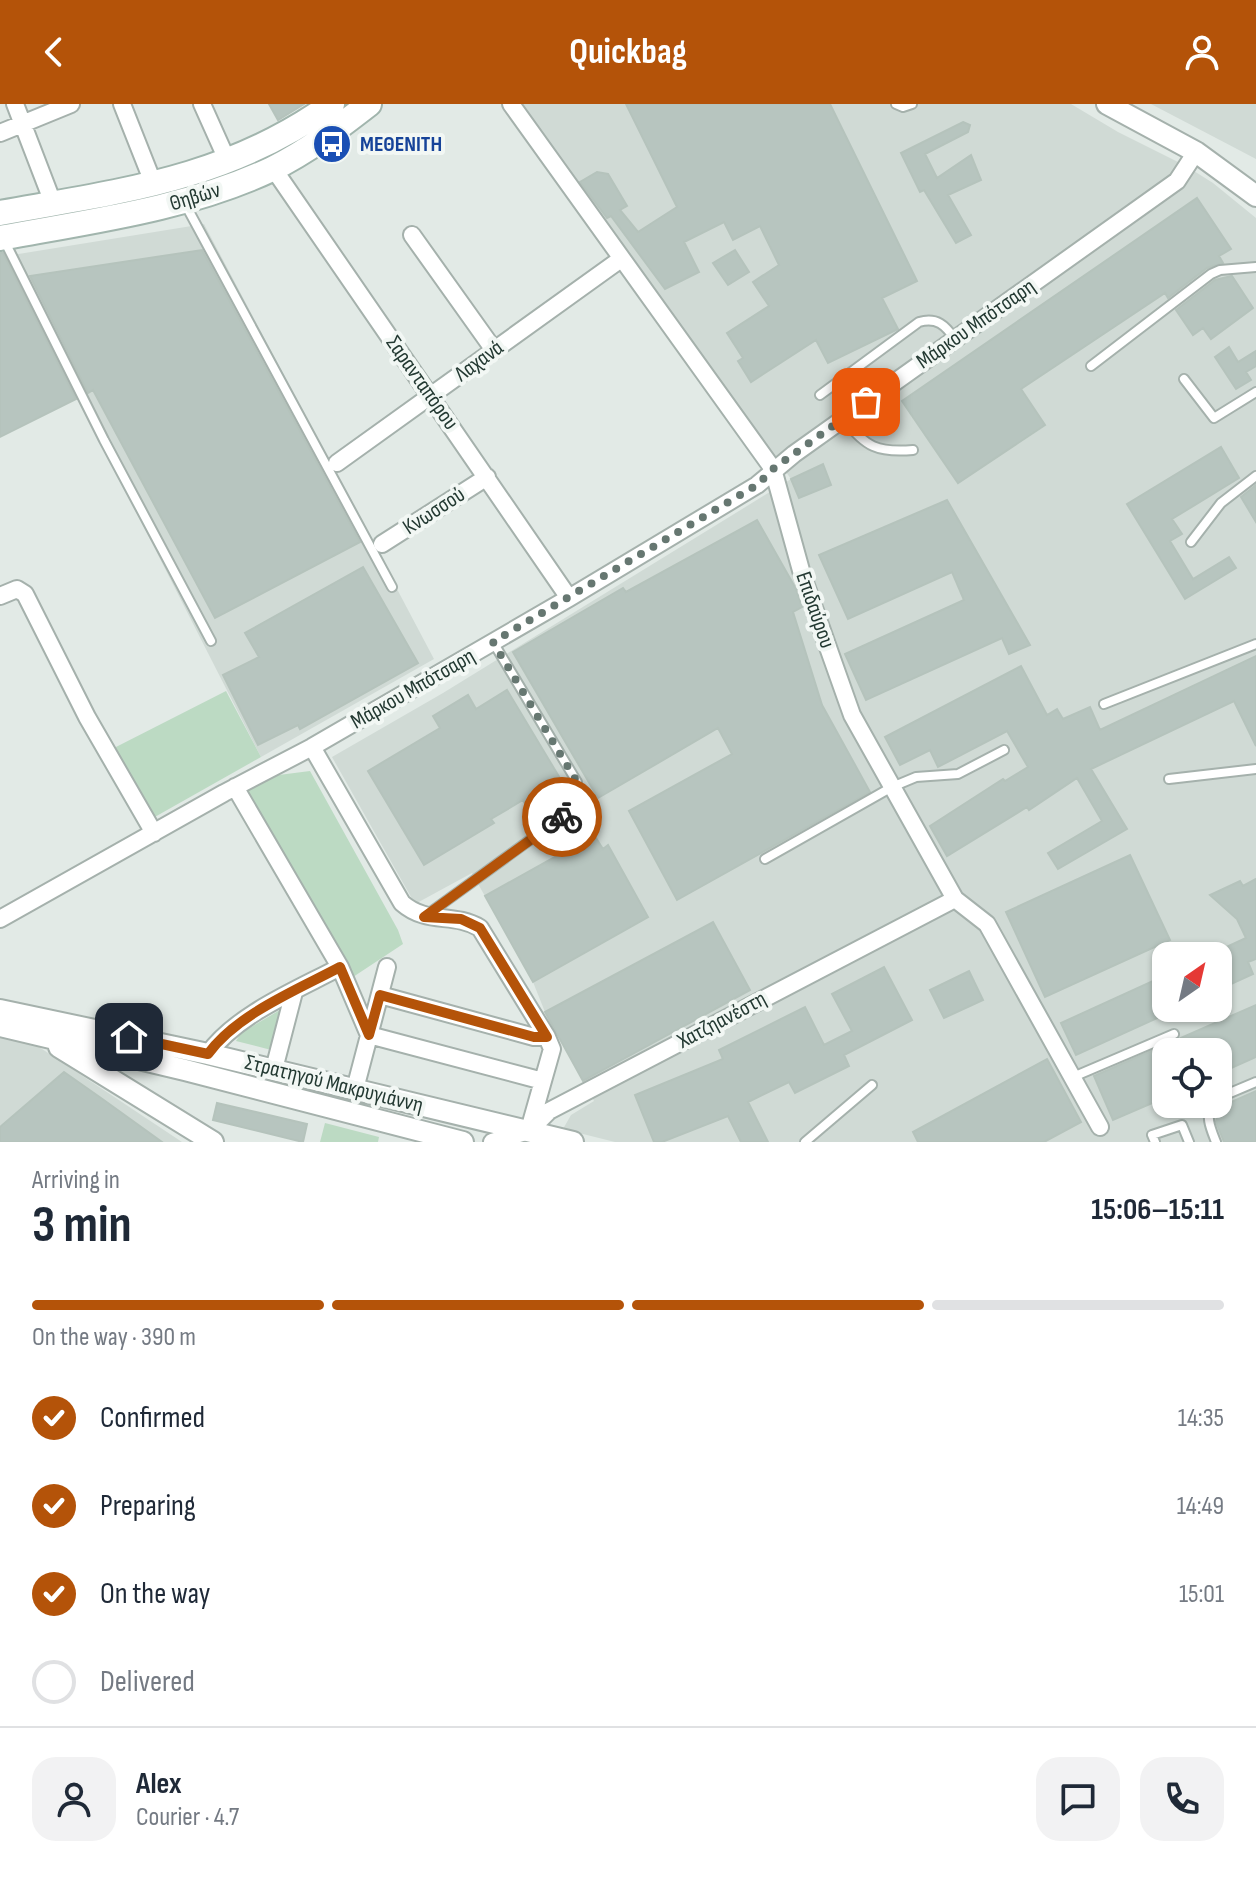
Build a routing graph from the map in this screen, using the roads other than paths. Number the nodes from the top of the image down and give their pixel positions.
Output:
1 (15, 104) edge
2 (71, 104) edge
3 (122, 104) edge
4 (202, 104) edge
5 (369, 104) edge
6 (511, 104) edge
7 (896, 104) edge
8 (912, 104) edge
9 (1107, 104) edge
10 (325, 106) edge
11 (23, 124) junction
12 (0, 133) edge
13 (1196, 152) junction
14 (228, 162) junction
15 (273, 168) junction
16 (154, 185) junction
17 (1256, 196) edge
18 (183, 201) junction
19 (53, 203) junction
20 (0, 213) edge
21 (412, 235) dead end
22 (2, 238) edge
23 (621, 259) junction
24 (1256, 267) edge
25 (955, 339) junction
26 (494, 350) junction
27 (1091, 366) dead end
28 (1184, 379) dead end
29 (1256, 392) edge
30 (820, 395) dead end
31 (431, 396) junction
32 (844, 418) junction
33 (913, 450) dead end
34 (337, 463) dead end
35 (773, 469) junction
36 (1256, 476) edge
37 (487, 477) junction
38 (1191, 542) dead end
39 (382, 544) dead end
40 (392, 587) dead end
41 (0, 596) edge
42 (569, 598) junction
43 (211, 641) dead end
44 (493, 642) junction
45 (1256, 644) edge
46 (1104, 704) dead end
47 (312, 747) junction
48 (1004, 750) dead end
49 (1256, 769) edge
50 (1169, 779) dead end
51 (235, 787) junction
52 (892, 787) junction
53 (154, 833) junction
54 (765, 859) dead end
55 (955, 899) junction
56 (424, 917) junction
57 (0, 919) edge
58 (340, 967) junction
59 (387, 967) dead end
60 (294, 992) junction
61 (380, 995) junction
62 (4, 1016) edge
63 (1174, 1034) dead end
64 (369, 1035) junction
65 (38, 1036) junction
66 (547, 1037) junction
67 (208, 1054) junction
68 (274, 1069) junction
69 (1072, 1077) junction
70 (543, 1081) junction
71 (1256, 1082) edge
72 (872, 1085) dead end
73 (355, 1089) junction
74 (1232, 1092) edge
75 (1209, 1118) edge
76 (1100, 1127) dead end
77 (527, 1136) edge
78 (427, 1137) edge
79 (213, 1142) edge
80 (463, 1142) edge
81 (492, 1142) edge
82 (573, 1142) edge
83 (805, 1142) edge
84 (1155, 1142) edge
85 (1189, 1142) edge
86 (1216, 1142) edge

1 - 11 street
2 - 11 street
3 - 16 street
4 - 14 street
5 - 15 main road, Θηβών
6 - 23 street, Επιδαύρου
7 - 8 lane
9 - 13 street
10 - 14 main road, Θηβών
11 - 12 street
11 - 19 street
13 - 17 street
13 - 25 street, Μάρκου Μπότσαρη
14 - 16 main road, Θηβών
15 - 18 main road, Θηβών
15 - 31 street, Σαρανταπόρου
16 - 19 main road, Θηβών
18 - 22 main road, Θηβών
18 - 40 lane
19 - 20 main road, Θηβών
21 - 26 street
22 - 43 lane
23 - 26 street, Λαχανά
23 - 35 street, Επιδαύρου
24 - 27 lane
25 - 30 lane
25 - 32 street, Μάρκου Μπότσαρη
26 - 31 street, Λαχανά
28 - 29 lane
31 - 34 street, Λαχανά
31 - 37 street, Σαρανταπόρου
32 - 33 lane
32 - 35 street, Μάρκου Μπότσαρη
35 - 42 street, Μάρκου Μπότσαρη
35 - 52 street, Επιδαύρου
36 - 38 lane
37 - 39 street, Κνωσσού
37 - 42 street, Σαρανταπόρου
41 - 53 street
42 - 44 street, Μάρκου Μπότσαρη
44 - 47 street, Μάρκου Μπότσαρη
44 - 56 lane
45 - 46 lane
47 - 51 street, Μάρκου Μπότσαρη
47 - 56 street
48 - 52 lane
49 - 50 lane
51 - 53 street, Μάρκου Μπότσαρη
51 - 58 street
52 - 54 lane
52 - 55 street, Επιδαύρου
53 - 57 street, Μάρκου Μπότσαρη
55 - 69 street, Επιδαύρου
55 - 77 street, Χατζηανέστη
56 - 66 street
58 - 60 street
58 - 64 street
59 - 61 street
60 - 67 street
60 - 68 street
61 - 64 street
61 - 66 street
62 - 65 street, Στρατηγού Μακρυγιάννη
62 - 67 street, Στρατηγού Μακρυγιάννη
63 - 69 lane
64 - 70 street
64 - 73 street
65 - 78 street, Στρατηγού Μακρυγιάννη
65 - 79 street
66 - 70 street
67 - 68 street, Στρατηγού Μακρυγιάννη
68 - 73 street, Στρατηγού Μακρυγιάννη
69 - 76 street, Επιδαύρου
70 - 77 street
71 - 74 lane
72 - 83 lane
73 - 77 street, Στρατηγού Μακρυγιάννη
75 - 86 lane
77 - 81 street, Χατζηανέστη
77 - 82 street, Στρατηγού Μακρυγιάννη
78 - 80 street, Στρατηγού Μακρυγιάννη
84 - 85 lane

